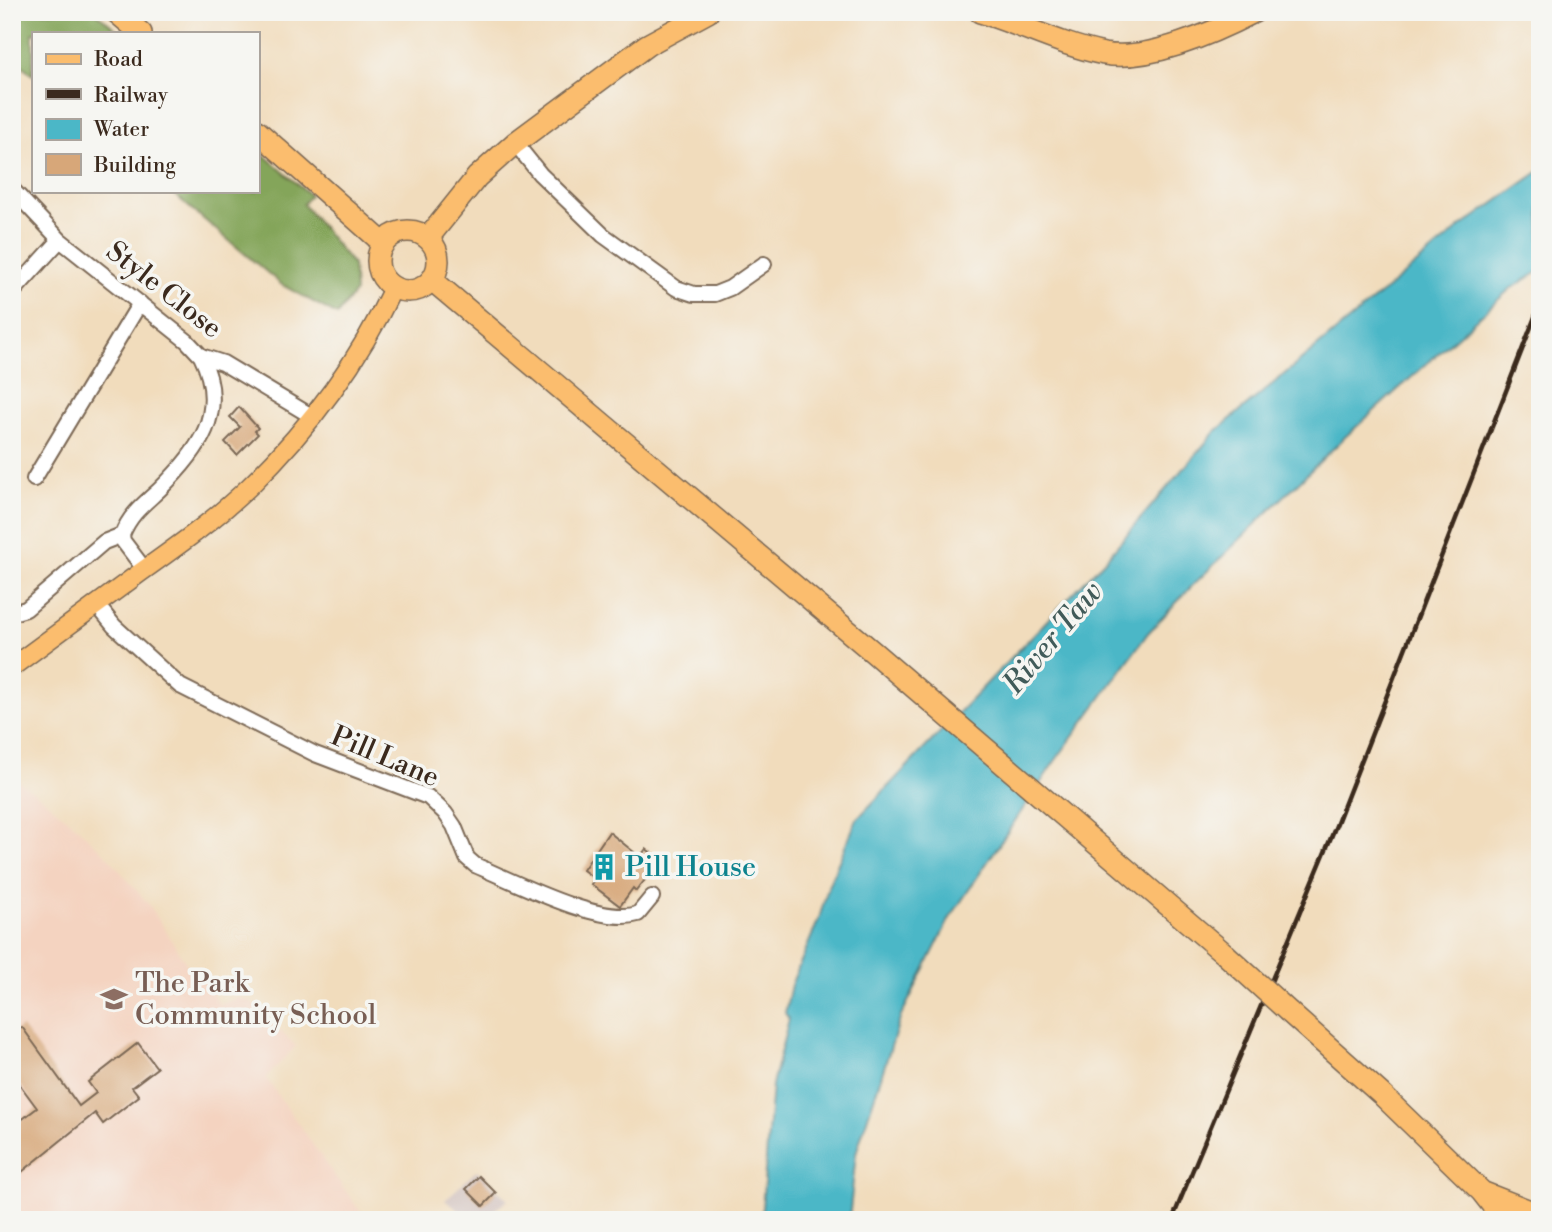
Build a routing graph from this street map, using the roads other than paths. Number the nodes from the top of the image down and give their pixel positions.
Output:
1 (116, 12) edge
2 (708, 12) edge
3 (981, 12) edge
4 (1254, 12) edge
5 (140, 32) edge
6 (259, 133) edge
7 (515, 143) junction
8 (12, 189) edge
9 (428, 238) junction
10 (60, 240) junction
11 (383, 243) junction
12 (764, 264) dead end
13 (432, 280) junction
14 (393, 288) junction
15 (12, 293) edge
16 (140, 303) junction
17 (201, 356) junction
18 (313, 417) junction
19 (34, 479) dead end
20 (122, 535) junction
21 (145, 569) junction
22 (97, 605) junction
23 (12, 614) edge
24 (12, 667) edge
25 (652, 897) dead end
26 (1482, 1192) junction
27 (1540, 1215) edge
28 (1504, 1220) edge

1 - 5 highway
2 - 7 highway
3 - 4 highway
6 - 11 highway
7 - 9 highway
7 - 12 street
8 - 10 street, Style Close
9 - 11 highway
9 - 13 highway
10 - 15 street
10 - 16 street, Style Close
11 - 14 highway
13 - 14 highway
13 - 26 highway, bridge
14 - 18 main road
16 - 17 street, Style Close
16 - 19 street
17 - 18 street, Style Close
17 - 20 street
18 - 21 main road
20 - 21 street
20 - 23 street
21 - 22 main road
22 - 24 main road
22 - 25 street, Pill Lane
26 - 27 highway
26 - 28 highway

